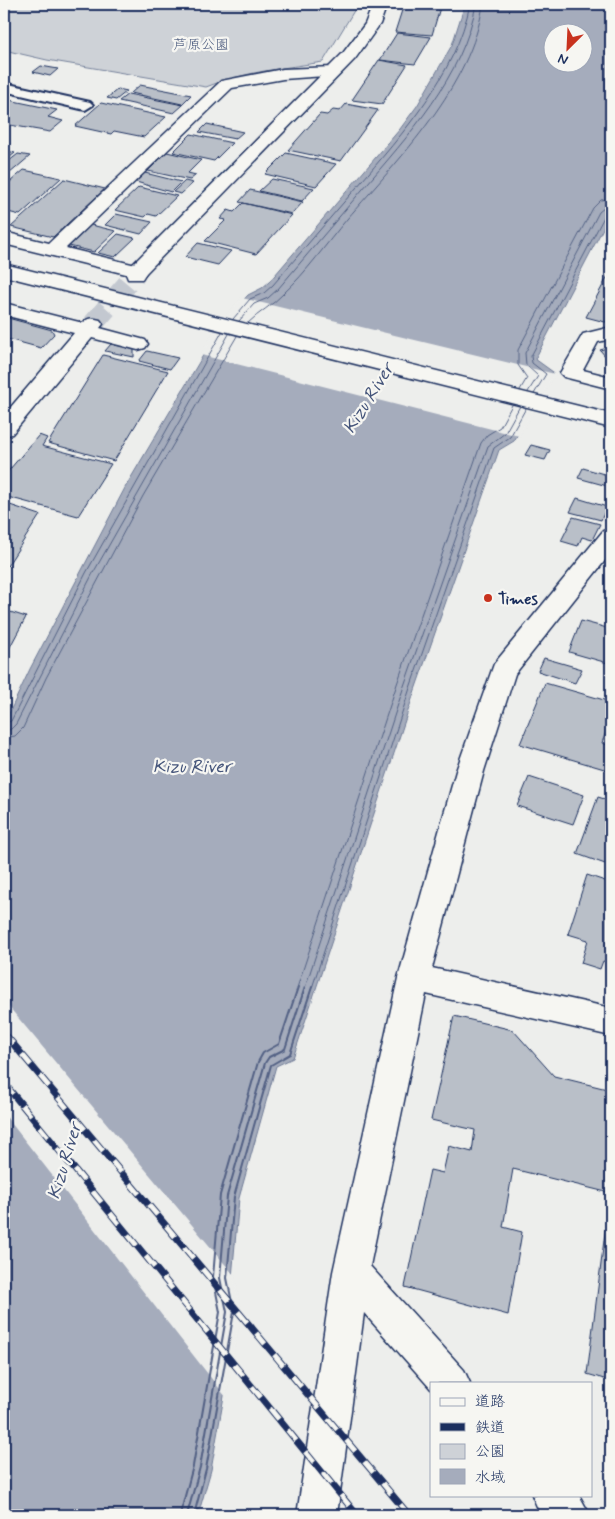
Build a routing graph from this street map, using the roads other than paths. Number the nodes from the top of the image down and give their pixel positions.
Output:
1 (380, 4) edge
2 (333, 72) junction
3 (4, 87) edge
4 (86, 105) dead end
5 (4, 238) edge
6 (53, 250) junction
7 (4, 270) edge
8 (4, 309) edge
9 (90, 327) junction
10 (611, 334) edge
11 (138, 344) dead end
12 (611, 383) edge
13 (611, 421) edge
14 (4, 429) edge
15 (611, 537) edge
16 (414, 978) junction
17 (611, 1022) edge
18 (351, 1272) junction
19 (450, 1382) edge
20 (553, 1496) edge
21 (317, 1515) edge
22 (570, 1515) edge

1 - 2 street
2 - 6 street
2 - 6 street
3 - 4 lane
5 - 6 street
7 - 13 street
8 - 9 street
9 - 11 street
9 - 14 street
10 - 12 street
15 - 16 street
16 - 17 street
16 - 18 street
18 - 19 street
18 - 21 street
20 - 22 street

